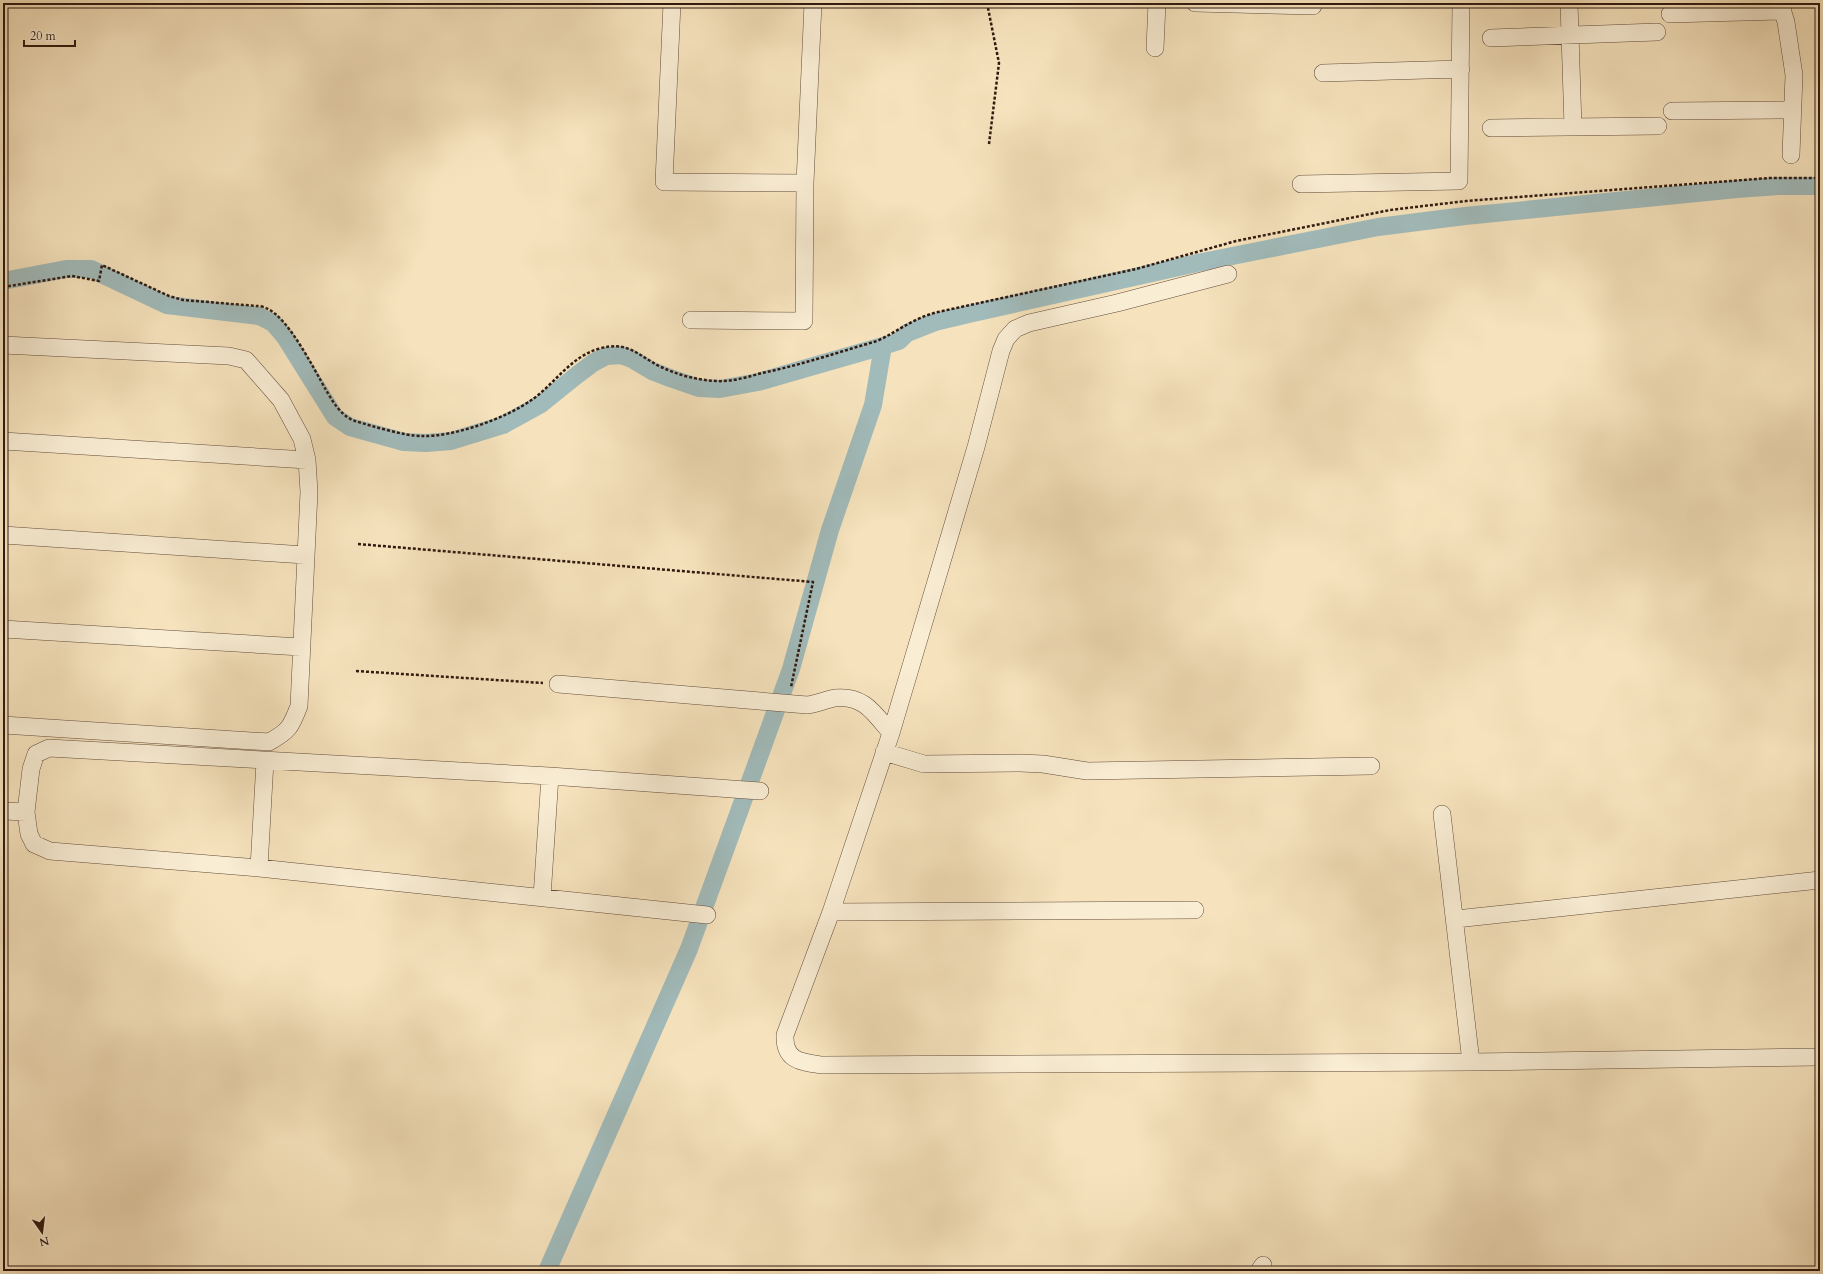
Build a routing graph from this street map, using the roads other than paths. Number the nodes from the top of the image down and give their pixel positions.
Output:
1 (672, 3) edge
2 (812, 3) edge
3 (1157, 3) edge
4 (1195, 3) edge
5 (1461, 3) edge
6 (1569, 3) edge
7 (1314, 6) dead end
8 (1781, 7) edge
9 (1670, 14) dead end
10 (1657, 32) dead end
11 (1570, 35) junction
12 (1492, 38) dead end
13 (1155, 48) dead end
14 (1461, 69) junction
15 (1323, 73) dead end
16 (1792, 110) junction
17 (1672, 111) dead end
18 (1658, 126) dead end
19 (1573, 127) junction
20 (1491, 128) dead end
21 (1791, 155) dead end
22 (805, 183) junction
23 (1301, 184) dead end
24 (1228, 274) dead end
25 (691, 320) dead end
26 (3, 345) edge
27 (3, 441) edge
28 (308, 460) junction
29 (3, 535) edge
30 (305, 555) junction
31 (3, 629) edge
32 (301, 647) junction
33 (558, 684) road end
34 (3, 725) edge
35 (891, 733) junction
36 (884, 752) junction
37 (265, 761) junction
38 (1371, 766) dead end
39 (550, 776) junction
40 (760, 791) dead end
41 (3, 811) edge
42 (26, 812) junction
43 (1442, 814) dead end
44 (259, 868) junction
45 (1820, 880) edge
46 (542, 897) junction
47 (1195, 910) dead end
48 (832, 912) junction
49 (707, 915) dead end
50 (1456, 919) junction
51 (1820, 1057) edge
52 (1472, 1062) junction

1 - 22 street
2 - 22 street
3 - 13 street
4 - 7 street
5 - 14 street
6 - 11 street
8 - 9 street
8 - 16 street
10 - 11 street
11 - 12 street
11 - 19 street
14 - 15 street
14 - 23 street
16 - 17 street
16 - 21 street
18 - 19 street
19 - 20 street
22 - 25 street
24 - 35 street
26 - 28 street
27 - 28 street
28 - 30 street
29 - 30 street
30 - 32 street
31 - 32 street
32 - 34 street
33 - 35 street
35 - 36 street
36 - 38 street
36 - 48 street
37 - 39 street
37 - 42 street
37 - 44 street
39 - 40 street
39 - 46 street
41 - 42 street
42 - 44 street
43 - 50 street
44 - 46 street
45 - 50 street
46 - 49 street
47 - 48 street
48 - 52 street
50 - 52 street
51 - 52 street

